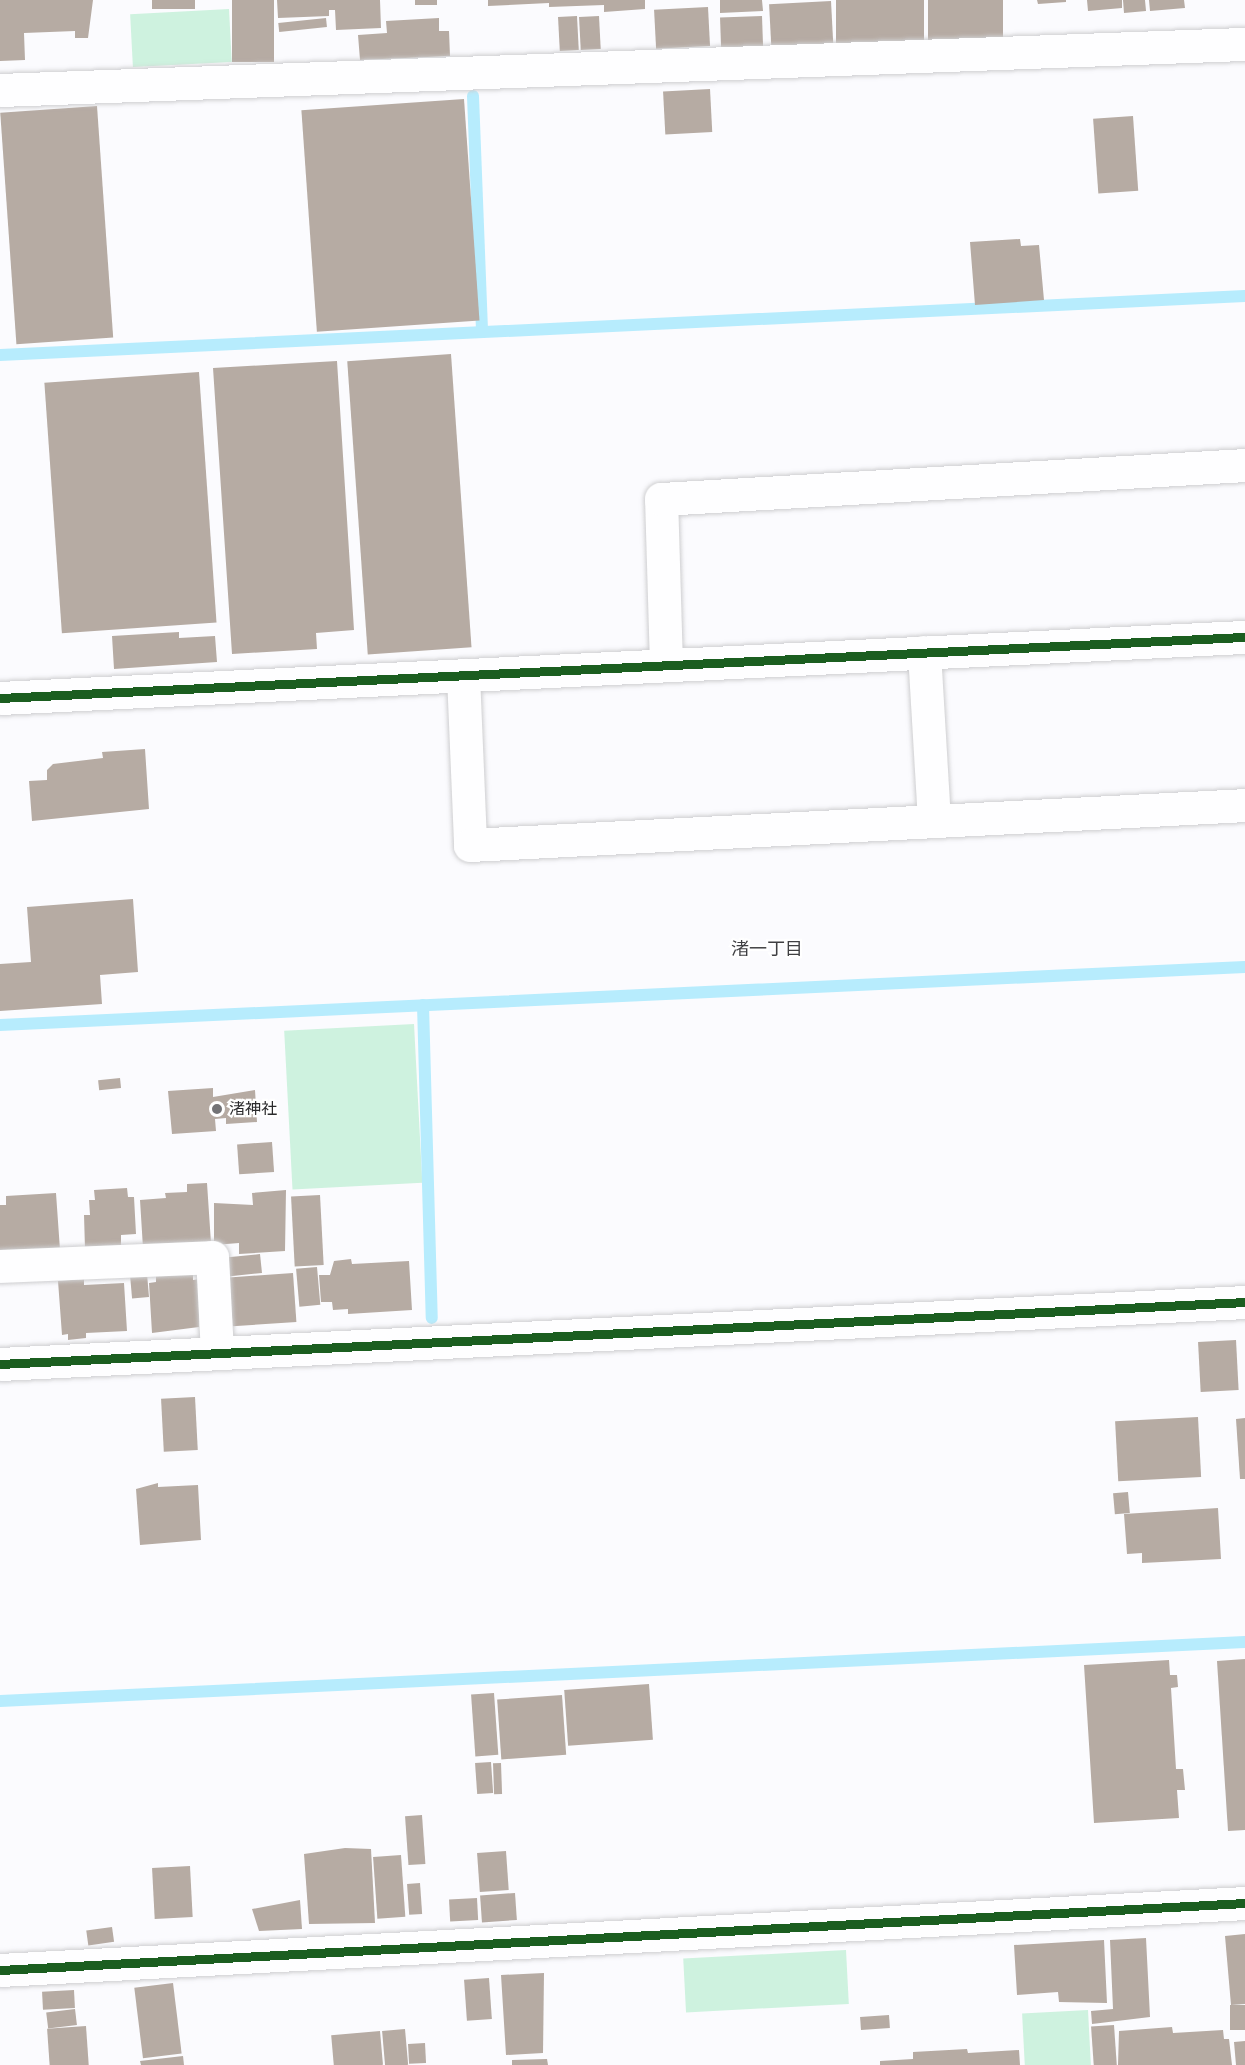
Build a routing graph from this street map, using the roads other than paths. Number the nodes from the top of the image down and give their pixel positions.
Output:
1 (1245, 44) edge
2 (0, 90) edge
3 (1245, 465) edge
4 (1245, 637) edge
5 (924, 652) junction
6 (666, 665) junction
7 (463, 675) junction
8 (0, 698) edge
9 (1245, 805) edge
10 (934, 821) junction
11 (0, 1266) edge
12 (1245, 1302) edge
13 (218, 1353) junction
14 (0, 1364) edge
15 (1245, 1903) edge
16 (0, 1970) edge

1 - 2 street
3 - 6 street
4 - 5 street
5 - 6 street
5 - 10 street
6 - 7 street
7 - 8 street
7 - 10 street
9 - 10 street
11 - 13 street
12 - 13 street
13 - 14 street
15 - 16 street

